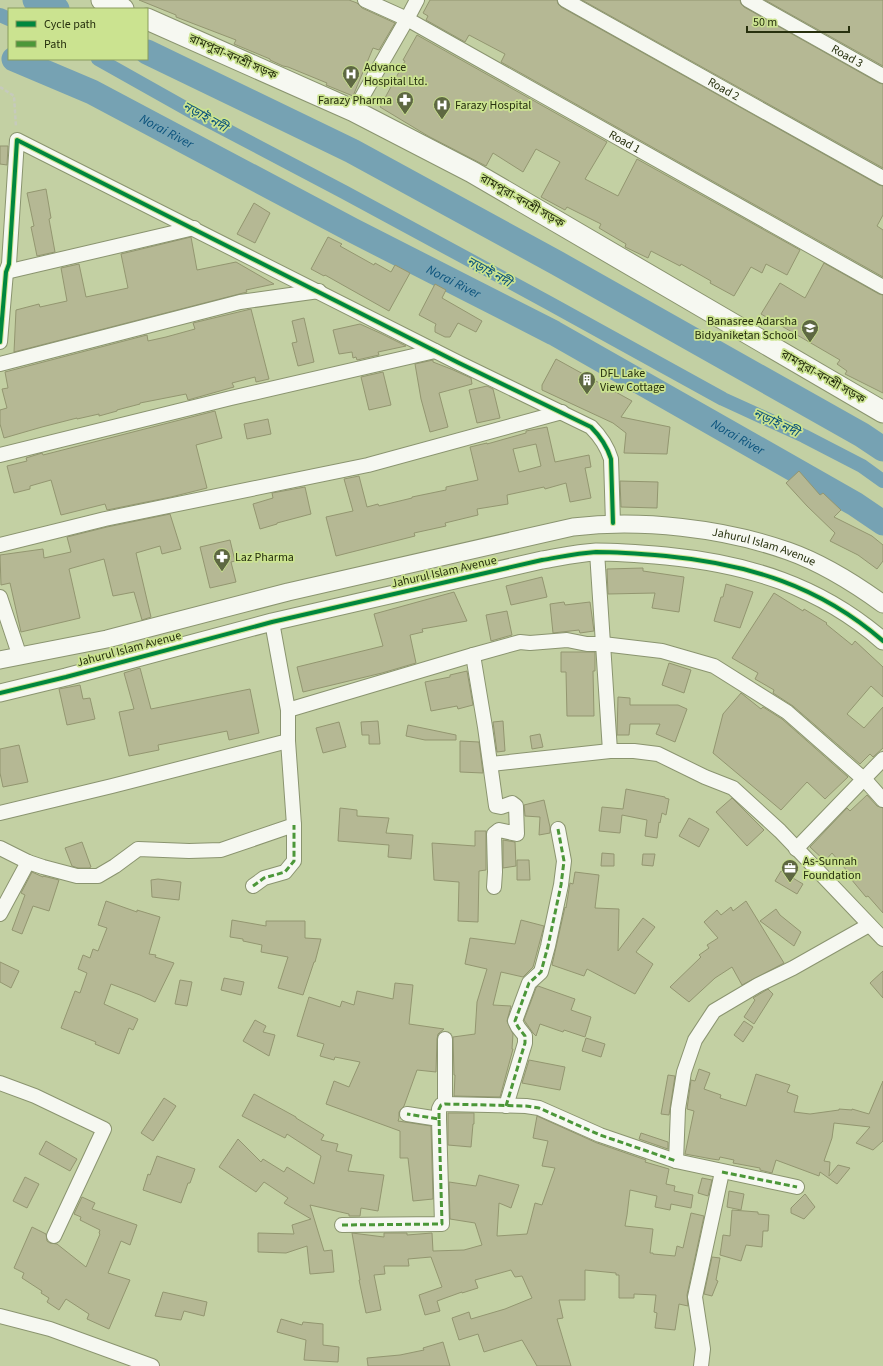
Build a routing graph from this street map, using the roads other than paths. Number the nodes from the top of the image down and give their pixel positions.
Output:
1 (102, 0) edge
2 (365, 0) edge
3 (417, 0) edge
4 (564, 0) edge
5 (748, 0) edge
6 (121, 8) edge
7 (407, 19) junction
8 (148, 20) edge
9 (883, 76) edge
10 (354, 111) junction
11 (883, 178) edge
12 (194, 228) junction
13 (6, 272) junction
14 (883, 287) edge
15 (319, 291) junction
16 (0, 342) edge
17 (435, 351) junction
18 (0, 364) edge
19 (562, 412) junction
20 (883, 412) edge
21 (0, 455) edge
22 (613, 524) junction
23 (0, 544) edge
24 (597, 552) junction
25 (0, 597) edge
26 (883, 604) edge
27 (272, 622) junction
28 (883, 641) edge
29 (603, 644) junction
30 (473, 655) junction
31 (20, 657) junction
32 (0, 660) edge
33 (0, 693) edge
34 (288, 710) junction
35 (288, 741) junction
36 (610, 752) junction
37 (883, 759) edge
38 (491, 764) junction
39 (864, 779) junction
40 (883, 800) edge
41 (0, 813) edge
42 (294, 825) junction
43 (558, 828) dead end
44 (0, 848) edge
45 (796, 849) junction
46 (28, 862) junction
47 (253, 886) dead end
48 (494, 887) dead end
49 (0, 914) edge
50 (869, 925) junction
51 (883, 939) edge
52 (445, 1039) dead end
53 (0, 1083) edge
54 (446, 1104) junction
55 (506, 1106) junction
56 (407, 1114) dead end
57 (439, 1119) junction
58 (676, 1161) junction
59 (722, 1172) junction
60 (797, 1187) dead end
61 (342, 1225) dead end
62 (54, 1236) dead end
63 (0, 1316) edge
64 (152, 1366) edge
65 (701, 1366) edge

1 - 6 main road
2 - 7 street, Road 1
3 - 7 street
4 - 11 street, Road 2
5 - 9 street, Road 3
7 - 10 street
7 - 14 street, Road 1
8 - 10 main road, রামপুরা-বনশ্রী সড়ক
10 - 20 main road, রামপুরা-বনশ্রী সড়ক
12 - 13 street
12 - 13 street
12 - 15 street
13 - 16 street
15 - 17 street
15 - 18 street
17 - 19 street
17 - 21 street
19 - 22 street
19 - 23 street
22 - 26 street, Jahurul Islam Avenue
22 - 31 street, Jahurul Islam Avenue
24 - 27 street, Jahurul Islam Avenue
24 - 28 street, Jahurul Islam Avenue
24 - 29 street
25 - 31 street
27 - 33 street, Jahurul Islam Avenue
27 - 34 street
29 - 30 street
29 - 36 street
29 - 39 street
30 - 34 street
30 - 38 street
31 - 32 street, Jahurul Islam Avenue
34 - 35 street
35 - 41 street
35 - 42 street
36 - 38 street
36 - 45 street
37 - 39 street
38 - 48 street
39 - 40 street
39 - 45 street
42 - 46 street
42 - 47 street
43 - 55 street
44 - 46 street
45 - 50 street
46 - 49 street
50 - 51 street
50 - 58 street
52 - 54 street
53 - 62 street
54 - 55 street
54 - 57 street
55 - 58 street
56 - 57 street
57 - 61 street
58 - 59 street
59 - 60 street
59 - 65 street
63 - 64 street

